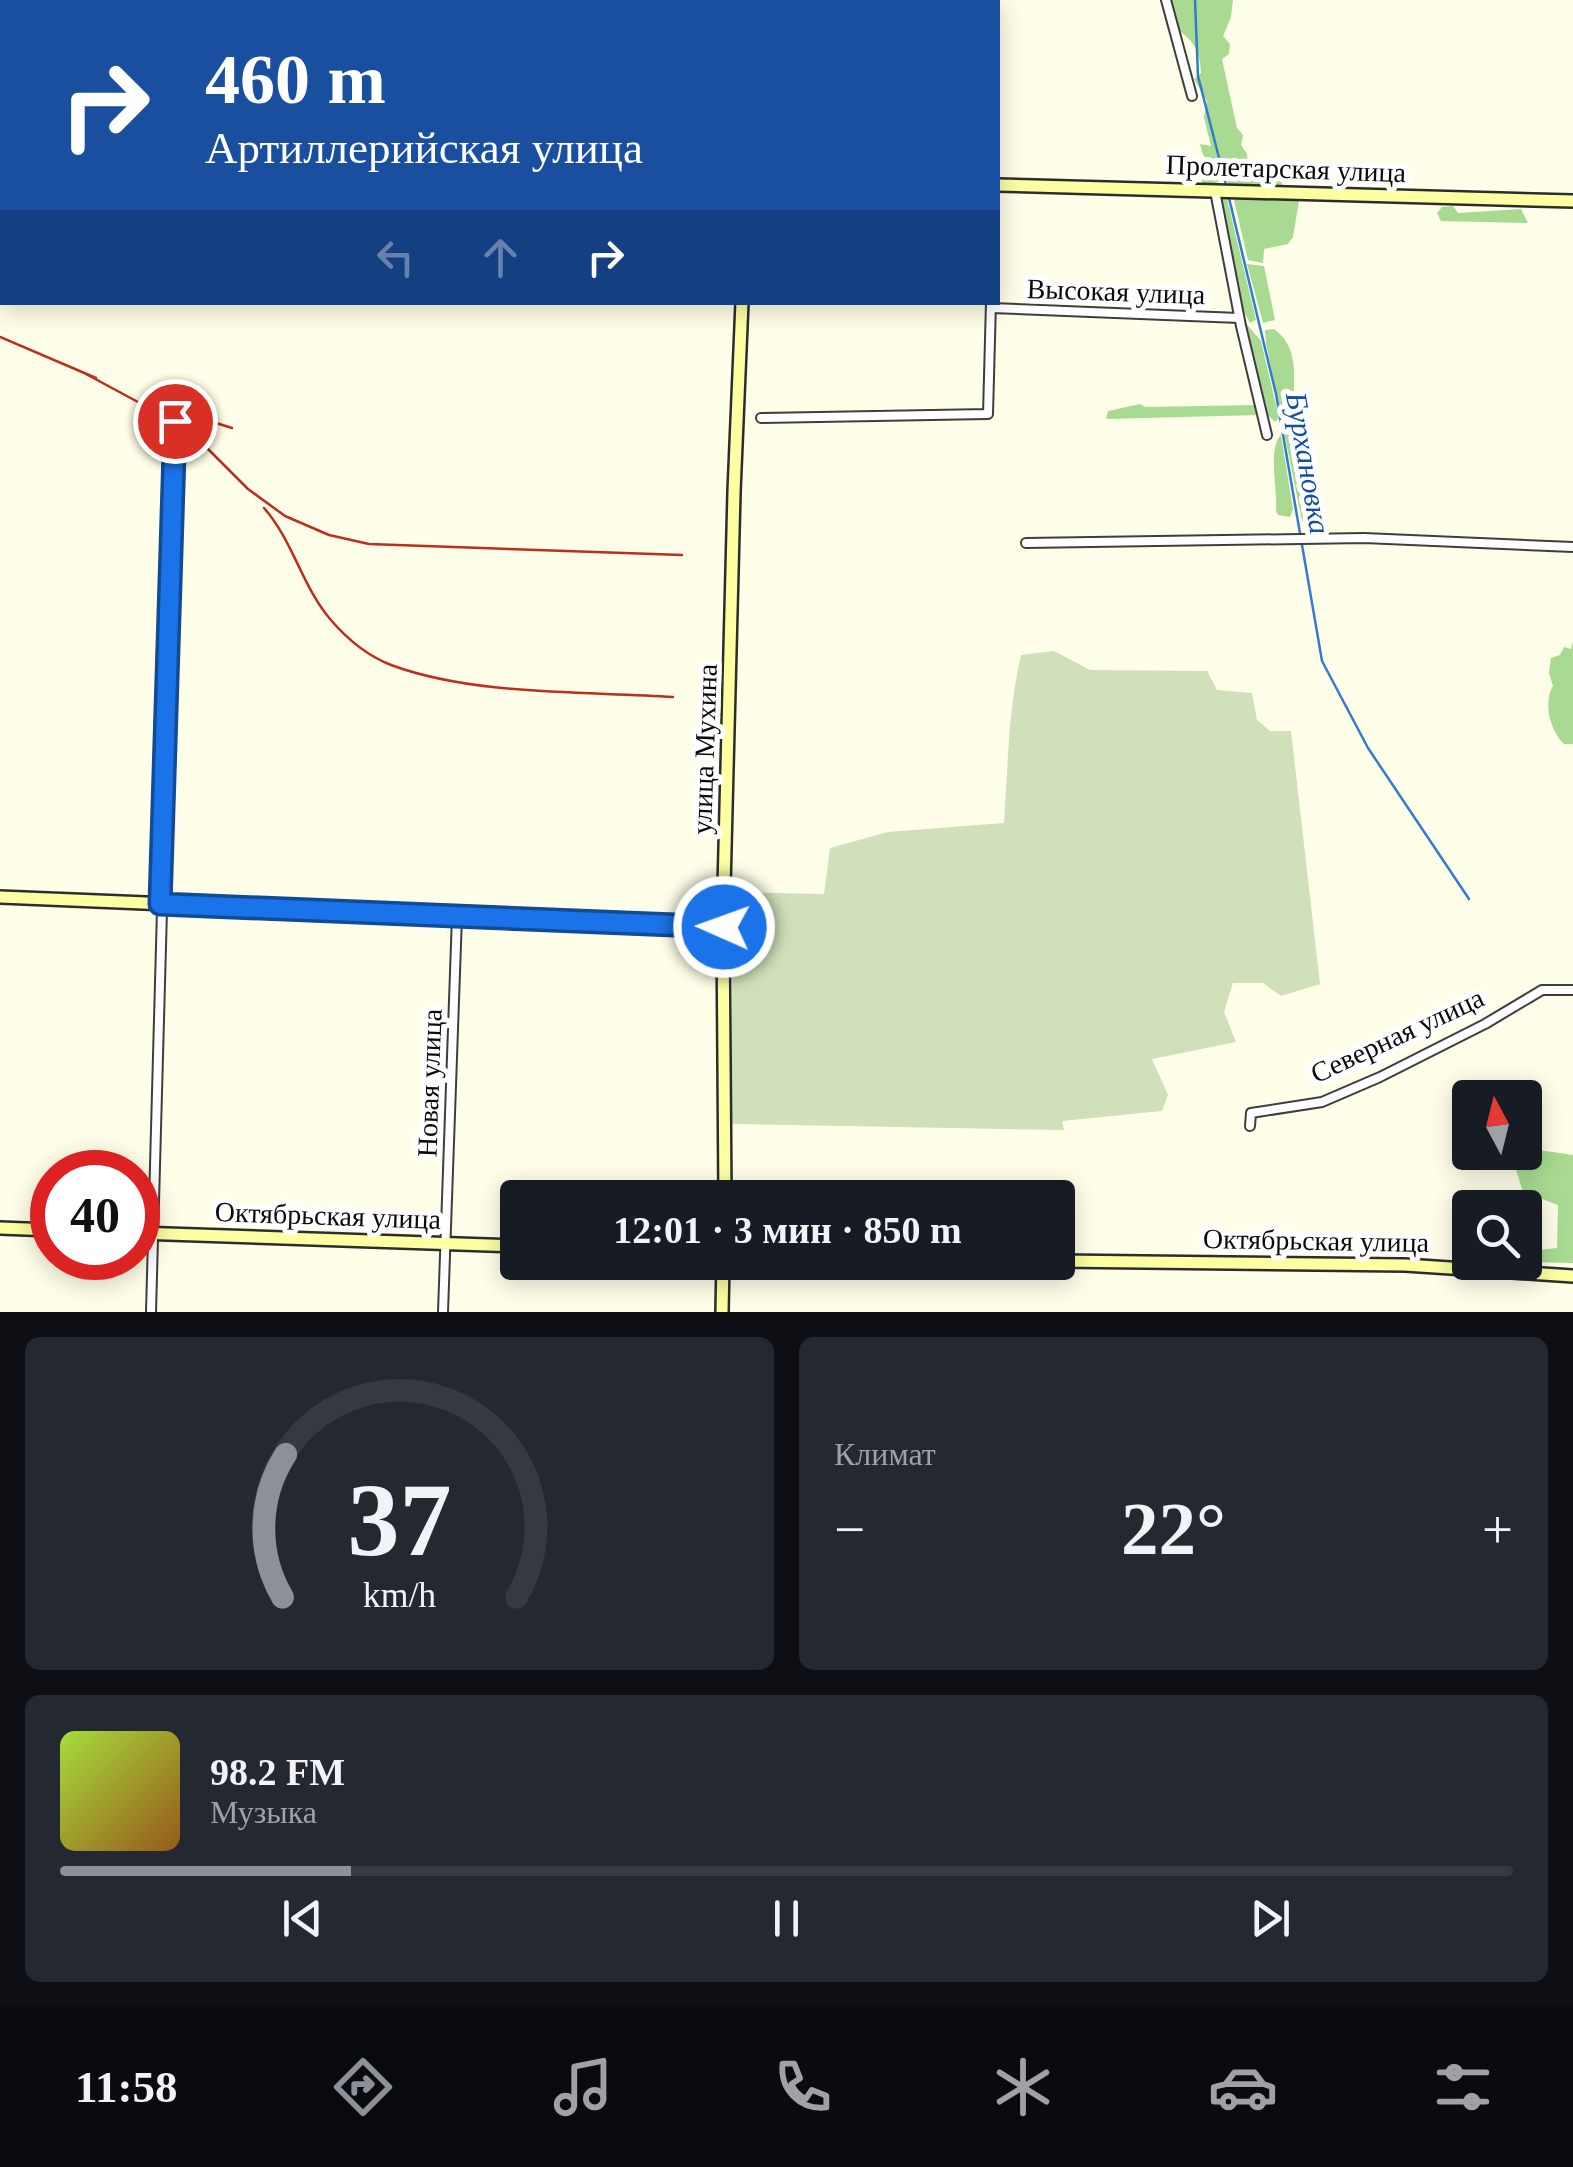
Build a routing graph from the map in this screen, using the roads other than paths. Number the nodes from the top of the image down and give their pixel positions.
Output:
1 (1166, 0) edge
2 (1192, 96) dead end
3 (1000, 186) edge
4 (1224, 192) junction
5 (1573, 201) edge
6 (742, 305) edge
7 (991, 305) edge
8 (1239, 318) junction
9 (176, 398) dead end
10 (761, 418) dead end
11 (1268, 436) dead end
12 (1026, 543) dead end
13 (1573, 547) edge
14 (0, 897) edge
15 (160, 904) junction
16 (457, 916) junction
17 (724, 927) junction
18 (1573, 990) edge
19 (1250, 1126) dead end
20 (154, 1150) edge
21 (725, 1180) edge
22 (0, 1228) edge
23 (30, 1229) edge
24 (160, 1234) edge
25 (446, 1244) junction
26 (500, 1246) edge
27 (1075, 1261) edge
28 (1573, 1276) edge
29 (151, 1280) edge
30 (723, 1280) edge
31 (151, 1312) edge
32 (443, 1312) edge
33 (722, 1312) edge

1 - 2 street
3 - 4 main road, Пролетарская улица
4 - 5 main road, Пролетарская улица
4 - 8 street
6 - 17 main road, улица Мухина
7 - 8 street, Высокая улица
7 - 10 street
8 - 11 street
9 - 15 street
12 - 13 street
14 - 15 main road
15 - 16 main road
15 - 20 street
16 - 17 main road
16 - 25 street, Новая улица
17 - 21 main road, улица Мухина
18 - 19 street, Северная улица
22 - 23 main road
24 - 25 main road, Октябрьская улица
25 - 26 main road, Октябрьская улица
25 - 32 street, Новая улица
27 - 28 main road, Октябрьская улица
29 - 31 street
30 - 33 main road

